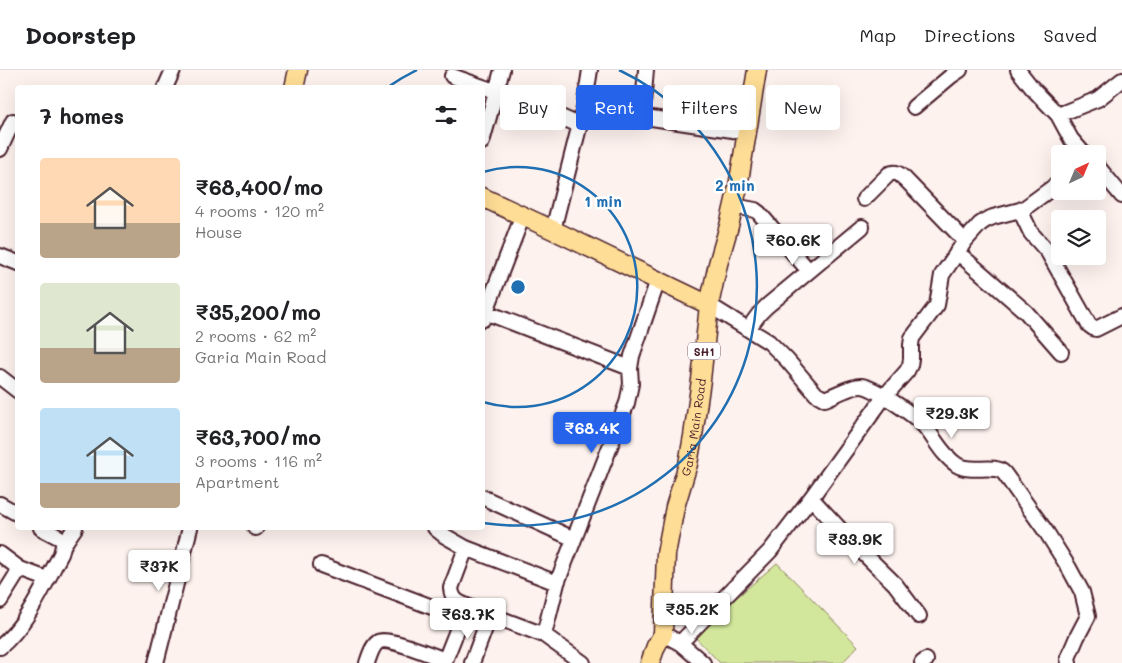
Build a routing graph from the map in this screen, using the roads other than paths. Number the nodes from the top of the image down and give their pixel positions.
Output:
1 (173, 70) edge
2 (298, 70) edge
3 (502, 70) edge
4 (590, 70) edge
5 (646, 70) edge
6 (757, 70) edge
7 (960, 70) edge
8 (1018, 70) edge
9 (452, 76) dead end
10 (1122, 80) edge
11 (166, 85) edge
12 (295, 85) edge
13 (479, 85) edge
14 (588, 85) edge
15 (645, 85) edge
16 (485, 87) edge
17 (497, 91) junction
18 (914, 106) dead end
19 (1058, 115) junction
20 (653, 118) edge
21 (14, 121) dead end
22 (576, 124) edge
23 (578, 130) edge
24 (485, 132) edge
25 (746, 132) junction
26 (1076, 145) edge
27 (0, 149) edge
28 (1106, 177) edge
29 (1051, 189) edge
30 (1122, 196) edge
31 (485, 199) edge
32 (864, 199) dead end
33 (734, 206) junction
34 (1020, 210) junction
35 (522, 215) junction
36 (862, 226) dead end
37 (553, 230) junction
38 (961, 246) junction
39 (0, 256) edge
40 (15, 263) edge
41 (809, 271) junction
42 (658, 280) junction
43 (709, 305) junction
44 (485, 313) edge
45 (485, 316) edge
46 (1122, 316) edge
47 (748, 329) junction
48 (1061, 352) dead end
49 (630, 368) junction
50 (0, 377) edge
51 (15, 389) edge
52 (884, 397) junction
53 (485, 498) edge
54 (811, 498) junction
55 (0, 504) edge
56 (15, 512) edge
57 (45, 530) edge
58 (73, 530) edge
59 (189, 530) edge
60 (438, 530) edge
61 (574, 539) junction
62 (66, 541) junction
63 (466, 548) junction
64 (0, 554) edge
65 (321, 565) dead end
66 (20, 569) junction
67 (47, 579) junction
68 (557, 583) junction
69 (0, 601) edge
70 (464, 612) junction
71 (490, 615) junction
72 (919, 616) dead end
73 (663, 634) junction
74 (544, 635) junction
75 (680, 643) junction
76 (0, 647) edge
77 (445, 662) edge
78 (156, 663) edge
79 (367, 663) edge
80 (472, 663) edge
81 (583, 663) edge
82 (650, 663) edge
83 (703, 663) edge
84 (1069, 663) edge

1 - 11 street
2 - 12 main road
3 - 17 street
4 - 14 street
5 - 15 street
6 - 25 main road, Garia Main Road / SH1
7 - 18 street
8 - 19 street
9 - 13 street
10 - 19 street
16 - 17 street
17 - 22 street
17 - 24 street
19 - 26 street
20 - 25 street
21 - 27 street
23 - 37 street
25 - 33 main road, Garia Main Road / SH1
28 - 30 street
29 - 34 street
31 - 35 main road
32 - 38 street
33 - 41 street
33 - 43 main road, Garia Main Road / SH1
34 - 38 street
34 - 46 street
35 - 37 main road
35 - 44 street
36 - 41 street
37 - 42 main road
38 - 48 street
38 - 52 street
39 - 40 street
41 - 47 street
42 - 43 main road
42 - 49 street
43 - 47 street
43 - 73 main road, Garia Main Road / SH1
45 - 49 street
47 - 52 street
49 - 61 street
50 - 51 street
52 - 54 street
52 - 84 street
53 - 61 street
54 - 72 street
54 - 75 street
55 - 56 street
57 - 62 street
58 - 62 street
59 - 78 street
60 - 63 street
61 - 68 street
62 - 67 street
63 - 68 street
63 - 70 street
64 - 66 street
65 - 70 street
66 - 67 street
66 - 69 street
67 - 76 street
68 - 74 street
70 - 71 street
70 - 77 street
71 - 74 street
71 - 80 street
73 - 75 street
73 - 82 main road, Garia Main Road / SH1
74 - 81 street
75 - 83 street
77 - 79 street

